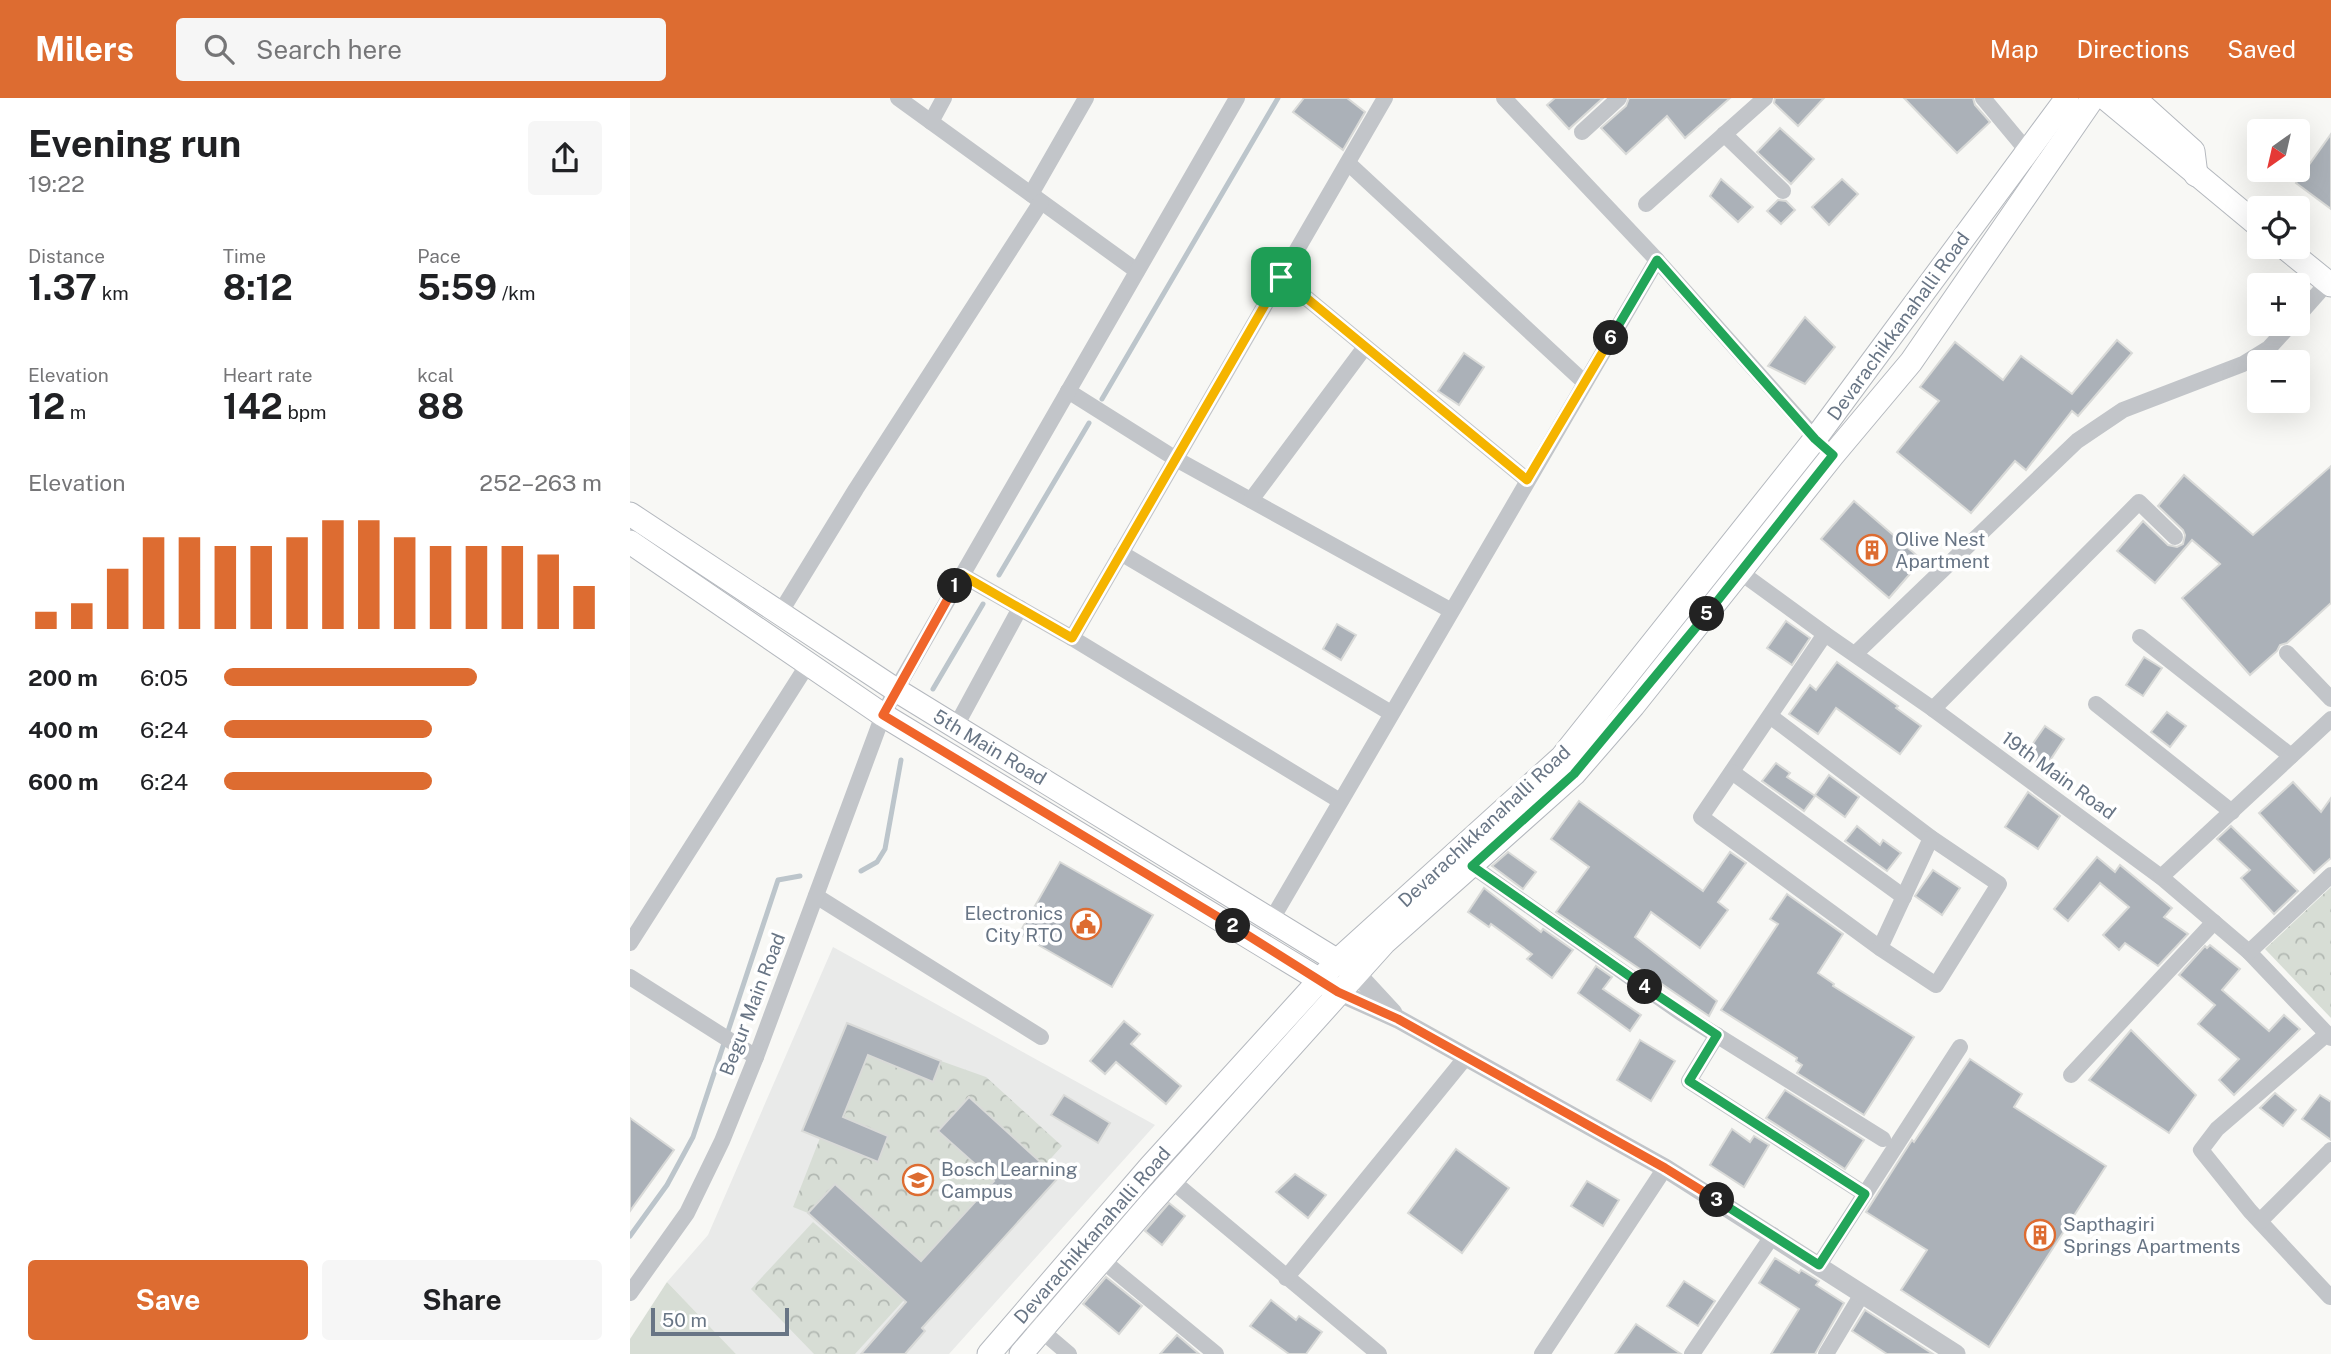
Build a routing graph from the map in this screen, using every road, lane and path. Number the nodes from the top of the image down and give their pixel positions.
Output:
1 (898, 98) edge
2 (944, 98) edge
3 (1086, 98) edge
4 (1237, 98) edge
5 (1385, 98) edge
6 (1504, 98) edge
7 (1619, 98) edge
8 (1765, 98) edge
9 (1983, 98) edge
10 (2067, 98) edge
11 (2093, 98) edge
12 (2105, 98) edge
13 (2134, 98) edge
14 (931, 122) junction
15 (1582, 132) dead end
16 (1724, 134) junction
17 (2026, 150) junction
18 (1348, 163) junction
19 (2043, 169) junction
20 (2196, 175) junction
21 (1783, 191) dead end
22 (1036, 198) junction
23 (1646, 204) dead end
24 (2247, 216) edge
25 (2299, 259) edge
26 (1657, 260) junction
27 (1137, 271) junction
28 (1281, 277) junction
29 (2329, 283) edge
30 (2310, 303) edge
31 (2280, 336) edge
32 (1365, 347) junction
33 (1584, 382) junction
34 (1068, 391) junction
35 (1815, 439) junction
36 (1833, 455) junction
37 (1176, 458) junction
38 (1527, 480) junction
39 (1251, 500) junction
40 (630, 514) edge
41 (2175, 537) dead end
42 (630, 543) edge
43 (1121, 553) junction
44 (1740, 572) junction
45 (962, 575) junction
46 (1020, 608) junction
47 (1450, 610) junction
48 (780, 613) junction
49 (1825, 634) junction
50 (2140, 637) dead end
51 (1072, 638) junction
52 (2287, 653) dead end
53 (1855, 654) junction
54 (808, 664) junction
55 (896, 690) junction
56 (2331, 699) edge
57 (2096, 704) dead end
58 (1933, 709) junction
59 (1391, 713) junction
60 (883, 715) junction
61 (1770, 716) junction
62 (2331, 719) edge
63 (956, 726) junction
64 (2291, 756) junction
65 (1732, 772) junction
66 (1340, 801) junction
67 (2232, 812) junction
68 (1931, 838) junction
69 (1472, 866) junction
70 (2331, 875) edge
71 (2161, 877) junction
72 (816, 896) junction
73 (1904, 897) junction
74 (1272, 919) junction
75 (2214, 922) junction
76 (630, 943) edge
77 (1880, 948) junction
78 (2249, 952) junction
79 (1347, 967) junction
80 (630, 977) edge
81 (1330, 986) junction
82 (1398, 1019) junction
83 (1717, 1035) junction
84 (2329, 1036) edge
85 (1041, 1037) dead end
86 (1960, 1047) dead end
87 (756, 1057) junction
88 (1466, 1057) junction
89 (2071, 1075) dead end
90 (1884, 1139) dead end
91 (2331, 1150) edge
92 (1665, 1168) junction
93 (1171, 1180) junction
94 (1865, 1194) junction
95 (2260, 1221) junction
96 (1773, 1235) junction
97 (1102, 1260) junction
98 (1819, 1265) junction
99 (1286, 1278) junction
100 (630, 1293) edge
101 (1863, 1293) junction
102 (2330, 1297) edge
103 (1023, 1315) junction
104 (1041, 1331) junction
105 (989, 1354) edge
106 (1021, 1354) edge
107 (1069, 1354) edge
108 (1216, 1354) edge
109 (1379, 1354) edge
110 (1542, 1354) edge
111 (1692, 1354) edge
112 (1826, 1354) edge
113 (1954, 1354) edge

1 - 14 street
2 - 14 street
3 - 22 street
4 - 27 street, Begur Main Road
5 - 18 street
6 - 26 street
7 - 15 street
8 - 16 street
9 - 17 street
10 - 17 main road, Devarachikkanahalli Road
11 - 19 main road, Devarachikkanahalli Road
12 - 20 main road
13 - 20 main road
14 - 22 street
16 - 21 street
16 - 23 street
17 - 19 street
17 - 35 main road, Devarachikkanahalli Road
18 - 28 street
18 - 33 street
19 - 36 main road, Devarachikkanahalli Road
20 - 24 main road
22 - 27 street
22 - 48 street
25 - 29 main road
26 - 33 street
26 - 35 street
27 - 34 street, Begur Main Road
28 - 32 street
28 - 37 street
29 - 30 street
31 - 53 street
32 - 38 street
32 - 39 street
33 - 38 street
34 - 37 street
34 - 45 street, Begur Main Road
35 - 36 street
35 - 79 main road, Devarachikkanahalli Road
36 - 44 main road, Devarachikkanahalli Road
37 - 39 street
37 - 43 street
38 - 47 street
39 - 47 street
40 - 48 main road, 5th Main Road
41 - 58 street
42 - 54 main road, 5th Main Road
43 - 51 street
43 - 59 street
44 - 49 street, 19th Main Road
44 - 69 main road, Devarachikkanahalli Road
45 - 46 street
45 - 55 street, Begur Main Road
46 - 51 street
46 - 63 street
47 - 59 street
48 - 55 main road, 5th Main Road
49 - 53 street, 19th Main Road
49 - 61 street
50 - 64 street
51 - 66 street
52 - 56 street
53 - 58 street, 19th Main Road
54 - 60 main road, 5th Main Road
54 - 76 street
55 - 60 street, Begur Main Road
55 - 63 main road, 5th Main Road
57 - 67 street
58 - 71 street, 19th Main Road
59 - 66 street
60 - 72 street, Begur Main Road
60 - 81 main road, 5th Main Road
61 - 65 street
61 - 68 street
62 - 64 street
63 - 74 main road, 5th Main Road
64 - 67 street
65 - 73 street
65 - 77 street
66 - 74 street
67 - 71 street
68 - 73 street
68 - 77 street
69 - 79 main road, Devarachikkanahalli Road
69 - 83 street
70 - 78 street
71 - 75 street, 19th Main Road
72 - 85 street
72 - 87 street, Begur Main Road
73 - 77 street
74 - 79 main road, 5th Main Road
75 - 78 street, 19th Main Road
75 - 89 street
78 - 84 street, 19th Main Road
79 - 81 main road, Devarachikkanahalli Road
79 - 82 street
80 - 87 street
81 - 82 street
81 - 93 main road, Devarachikkanahalli Road
81 - 103 main road, Devarachikkanahalli Road
82 - 88 street
83 - 90 street
83 - 94 street
84 - 95 street
86 - 94 street
87 - 100 street, Begur Main Road
88 - 92 street
88 - 99 street
91 - 95 street
92 - 96 street
92 - 110 street
93 - 97 main road, Devarachikkanahalli Road
93 - 99 street
94 - 98 street
95 - 102 street
96 - 98 street
96 - 111 street
97 - 104 main road, Devarachikkanahalli Road
97 - 108 street
98 - 101 street
99 - 109 street
101 - 112 street
101 - 113 street
103 - 104 street
103 - 105 main road, Devarachikkanahalli Road
104 - 106 main road, Devarachikkanahalli Road
104 - 107 street

